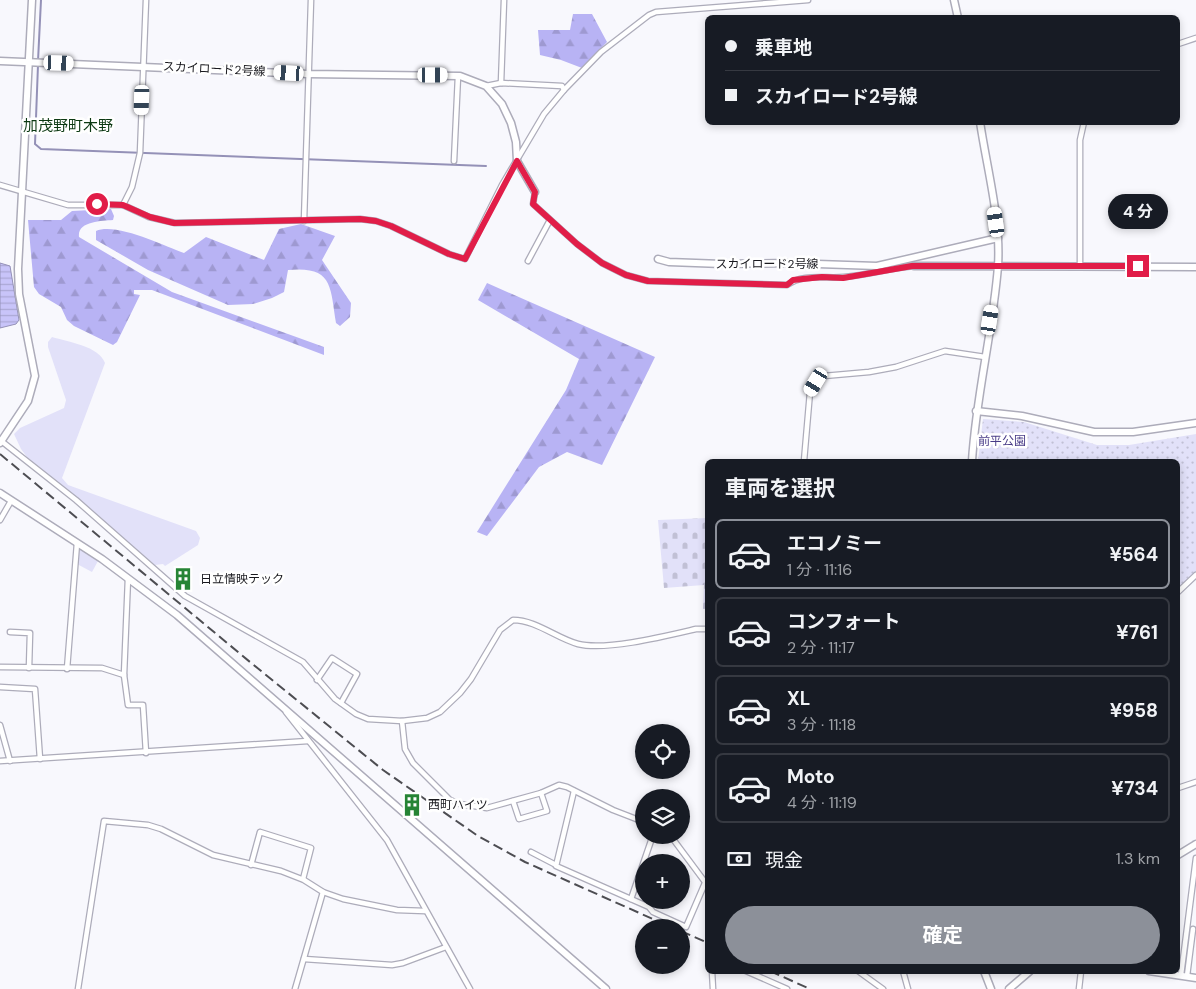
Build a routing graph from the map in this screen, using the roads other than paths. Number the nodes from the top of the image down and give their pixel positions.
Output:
1 (32, 0) edge
2 (146, 0) edge
3 (311, 0) edge
4 (504, 0) edge
5 (808, 0) edge
6 (954, 0) edge
7 (957, 15) edge
8 (1196, 38) edge
9 (1180, 43) edge
10 (0, 61) edge
11 (36, 62) junction
12 (144, 66) junction
13 (308, 74) junction
14 (458, 76) junction
15 (501, 83) junction
16 (486, 86) junction
17 (564, 90) junction
18 (980, 125) edge
19 (1083, 125) edge
20 (454, 161) dead end
21 (517, 161) junction
22 (0, 185) edge
23 (23, 192) junction
24 (535, 192) joint
25 (123, 205) junction
26 (550, 220) junction
27 (304, 221) junction
28 (998, 238) junction
29 (658, 259) dead end
30 (528, 261) dead end
31 (998, 265) junction
32 (914, 266) joint
33 (1080, 266) junction
34 (1196, 267) edge
35 (984, 357) junction
36 (976, 411) junction
37 (1196, 423) edge
38 (1, 442) edge
39 (804, 459) edge
40 (972, 459) edge
41 (0, 493) edge
42 (11, 501) junction
43 (0, 520) edge
44 (76, 543) junction
45 (1196, 575) edge
46 (128, 578) junction
47 (1180, 590) edge
48 (705, 628) edge
49 (10, 632) dead end
50 (0, 667) edge
51 (29, 668) junction
52 (67, 669) junction
53 (124, 675) junction
54 (316, 680) junction
55 (0, 687) edge
56 (276, 699) junction
57 (341, 703) junction
58 (402, 722) junction
59 (0, 726) edge
60 (308, 741) junction
61 (146, 752) junction
62 (40, 760) junction
63 (0, 762) edge
64 (10, 762) junction
65 (1196, 782) edge
66 (1180, 787) edge
67 (574, 791) junction
68 (541, 793) junction
69 (513, 801) junction
70 (635, 818) edge
71 (650, 844) edge
72 (676, 844) edge
73 (1194, 847) edge
74 (530, 852) dead end
75 (1180, 854) edge
76 (1196, 858) edge
77 (252, 865) junction
78 (556, 865) junction
79 (303, 879) junction
80 (705, 884) edge
81 (705, 887) edge
82 (323, 892) junction
83 (631, 899) junction
84 (426, 911) junction
85 (1193, 929) dead end
86 (1194, 943) edge
87 (446, 947) junction
88 (1180, 952) edge
89 (1184, 952) junction
90 (304, 959) junction
91 (712, 974) edge
92 (753, 974) edge
93 (862, 974) edge
94 (904, 974) edge
95 (985, 974) edge
96 (1026, 974) edge
97 (1081, 974) edge
98 (1170, 974) edge
99 (1184, 976) junction
100 (1196, 978) edge
101 (78, 989) edge
102 (295, 989) edge
103 (470, 989) edge
104 (606, 989) edge
105 (713, 989) edge
106 (787, 989) edge
107 (883, 989) edge
108 (908, 989) edge
109 (991, 989) edge
110 (1009, 989) edge
111 (1079, 989) edge

1 - 11 street
2 - 12 street
3 - 13 street
4 - 15 street
5 - 17 street
6 - 7 street
8 - 9 street
10 - 11 street, スカイロード2号線
11 - 12 street, スカイロード2号線
11 - 23 street
12 - 13 street, スカイロード2号線
12 - 25 street
13 - 14 street, スカイロード2号線
13 - 27 street
14 - 16 street, スカイロード2号線
14 - 20 street
15 - 16 street
15 - 17 street
16 - 21 street, スカイロード2号線
17 - 21 street
18 - 28 street
19 - 33 street
21 - 24 street, スカイロード2号線
21 - 27 street
22 - 23 street
23 - 25 street
23 - 38 street
24 - 26 street
25 - 27 street
26 - 30 street
26 - 32 street
28 - 29 street, スカイロード2号線
28 - 31 street
31 - 32 street
31 - 33 street
31 - 35 street
33 - 34 street
35 - 36 street
35 - 39 street
36 - 37 street
36 - 40 street
38 - 54 street
41 - 42 street
42 - 43 street
42 - 44 street
44 - 46 street
44 - 52 street
45 - 47 street
46 - 53 street
46 - 56 street
48 - 58 street
49 - 51 street
50 - 51 street
51 - 52 street
52 - 53 street
53 - 61 street
54 - 57 street
54 - 57 street
55 - 62 street
56 - 60 street
56 - 104 street
57 - 58 street
58 - 69 street
59 - 64 street
60 - 61 street
60 - 84 street
61 - 62 street
62 - 64 street
63 - 64 street
65 - 66 street
67 - 68 street
67 - 70 street
67 - 78 street
68 - 69 street
68 - 69 street
71 - 83 street
72 - 80 street
73 - 75 street
74 - 78 street
76 - 89 street
77 - 79 street
77 - 79 street
77 - 101 street
78 - 83 street
79 - 82 street
81 - 83 street
82 - 84 street
82 - 90 street
84 - 87 street
85 - 86 street
86 - 99 street
87 - 90 street
87 - 103 street
88 - 89 street
89 - 99 street
90 - 102 street
91 - 105 street
92 - 106 street
93 - 107 street
94 - 108 street
95 - 109 street
96 - 110 street
97 - 111 street
98 - 99 street
99 - 100 street

